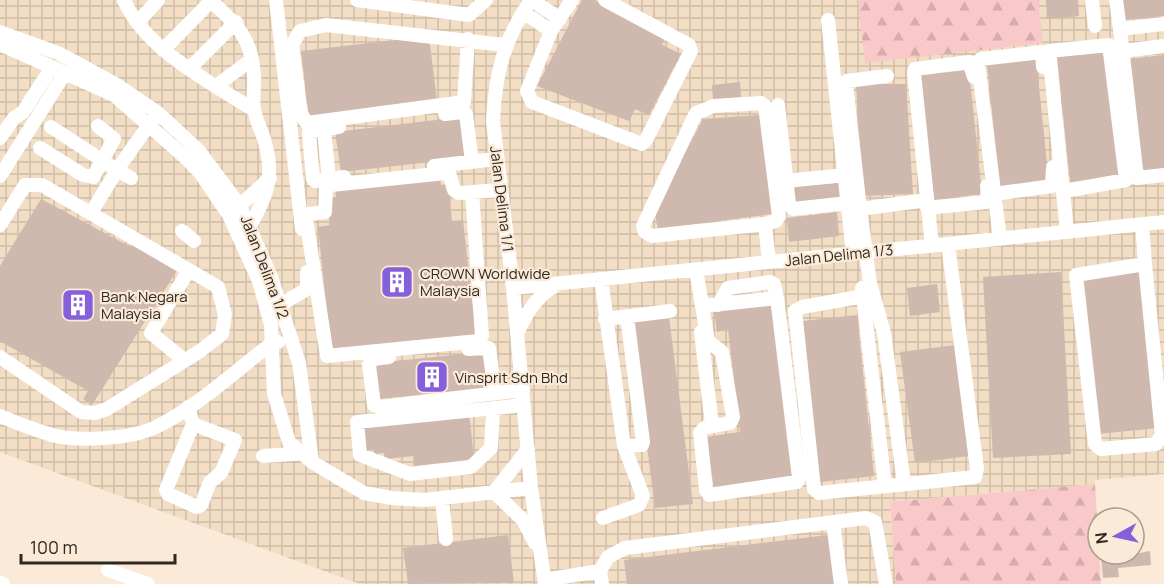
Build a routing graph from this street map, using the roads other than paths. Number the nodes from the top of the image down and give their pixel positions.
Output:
1 (124, 0) edge
2 (158, 0) edge
3 (211, 0) edge
4 (276, 0) edge
5 (357, 0) edge
6 (532, 0) edge
7 (572, 0) edge
8 (605, 0) edge
9 (1092, 0) edge
10 (1116, 0) edge
11 (478, 3) edge
12 (446, 5) edge
13 (523, 12) junction
14 (560, 19) junction
15 (828, 20) dead end
16 (138, 22) junction
17 (236, 22) junction
18 (1164, 24) edge
19 (1095, 26) dead end
20 (1120, 29) junction
21 (551, 31) junction
22 (0, 32) edge
23 (468, 39) junction
24 (0, 44) edge
25 (20, 44) junction
26 (505, 45) junction
27 (1164, 46) edge
28 (164, 50) junction
29 (1123, 51) junction
30 (251, 60) junction
31 (52, 66) junction
32 (190, 68) junction
33 (65, 73) junction
34 (887, 76) dead end
35 (216, 86) junction
36 (778, 105) dead end
37 (254, 110) junction
38 (153, 119) junction
39 (98, 126) dead end
40 (51, 127) dead end
41 (0, 138) edge
42 (40, 148) dead end
43 (496, 159) junction
44 (103, 160) junction
45 (472, 162) junction
46 (117, 170) junction
47 (844, 175) junction
48 (1164, 175) edge
49 (0, 176) edge
50 (131, 178) dead end
51 (270, 178) junction
52 (786, 181) junction
53 (500, 190) junction
54 (1065, 191) junction
55 (472, 192) junction
56 (994, 194) junction
57 (927, 204) junction
58 (854, 206) junction
59 (235, 210) junction
60 (91, 213) junction
61 (1164, 222) edge
62 (765, 224) junction
63 (1142, 224) junction
64 (0, 225) edge
65 (250, 226) junction
66 (182, 231) dead end
67 (1067, 232) junction
68 (1000, 239) junction
69 (194, 241) dead end
70 (948, 244) junction
71 (932, 246) junction
72 (859, 253) junction
73 (769, 262) junction
74 (1145, 264) junction
75 (189, 270) junction
76 (694, 270) junction
77 (602, 279) junction
78 (562, 283) junction
79 (513, 288) junction
80 (864, 296) junction
81 (280, 305) junction
82 (702, 306) junction
83 (670, 311) dead end
84 (627, 316) junction
85 (605, 319) junction
86 (517, 332) junction
87 (291, 338) junction
88 (271, 344) junction
89 (632, 354) junction
90 (611, 356) junction
91 (0, 357) edge
92 (184, 360) junction
93 (523, 397) junction
94 (494, 400) junction
95 (188, 407) junction
96 (0, 416) edge
97 (193, 424) junction
98 (712, 425) junction
99 (624, 446) junction
100 (528, 449) junction
101 (263, 456) dead end
102 (308, 456) junction
103 (904, 484) junction
104 (885, 486) junction
105 (531, 488) junction
106 (494, 492) junction
107 (442, 498) junction
108 (603, 518) dead end
109 (833, 522) junction
110 (446, 539) dead end
111 (541, 558) junction
112 (108, 570) dead end
113 (601, 577) edge
114 (545, 582) edge
115 (148, 584) edge
116 (841, 584) edge
117 (886, 584) edge

1 - 16 street
2 - 16 street
3 - 17 street
3 - 28 street
4 - 81 street
5 - 12 street
6 - 13 street, Jalan Delima 1/1
6 - 14 street
7 - 14 street
8 - 21 street
9 - 19 street
10 - 20 street
11 - 12 street
13 - 21 street
13 - 26 street, Jalan Delima 1/1
14 - 21 street
15 - 47 street
16 - 28 street
17 - 30 street
17 - 32 street
18 - 20 street
20 - 29 street
22 - 25 street
23 - 23 street
23 - 26 street
24 - 25 street
25 - 31 street
25 - 38 street, Jalan Delima 1/2
26 - 43 street, Jalan Delima 1/1
27 - 29 street
28 - 32 street
29 - 48 street
30 - 35 street
30 - 37 street
31 - 33 street
31 - 41 street
32 - 35 street
33 - 38 street
33 - 49 street
34 - 58 street
35 - 37 street
36 - 52 street
37 - 51 street
38 - 46 street
38 - 59 street, Jalan Delima 1/2
39 - 44 street
40 - 44 street
42 - 44 street
43 - 45 street
43 - 53 street, Jalan Delima 1/1
44 - 46 street
45 - 45 street
46 - 50 street
46 - 60 street
47 - 52 street
47 - 58 street
51 - 59 street
51 - 65 street
52 - 58 street
53 - 55 street
53 - 79 street, Jalan Delima 1/1
54 - 54 street
54 - 67 street
55 - 55 street
56 - 56 street
56 - 68 street
57 - 57 street
57 - 58 street
57 - 71 street
58 - 72 street
59 - 65 street, Jalan Delima 1/2
59 - 88 street, Jalan Delima 1/2
60 - 64 street
60 - 75 street
61 - 63 street, Jalan Delima 1/3
62 - 62 street
62 - 73 street
63 - 67 street, Jalan Delima 1/3
63 - 74 street
65 - 81 street, Jalan Delima 1/2
66 - 69 street
67 - 68 street, Jalan Delima 1/3
68 - 70 street, Jalan Delima 1/3
70 - 71 street, Jalan Delima 1/3
70 - 103 street
71 - 72 street, Jalan Delima 1/3
72 - 73 street, Jalan Delima 1/3
72 - 80 street
72 - 103 street
73 - 76 street, Jalan Delima 1/3
74 - 74 street
75 - 92 street
75 - 92 street
76 - 77 street, Jalan Delima 1/3
76 - 82 street
76 - 98 street
77 - 78 street, Jalan Delima 1/3
77 - 85 street
78 - 79 street, Jalan Delima 1/3
78 - 86 street
79 - 86 street, Jalan Delima 1/1
80 - 104 street
80 - 104 street
81 - 87 street, Jalan Delima 1/2
82 - 98 street
82 - 98 street
83 - 84 street
84 - 85 street
84 - 89 street
85 - 90 street
86 - 93 street, Jalan Delima 1/1
87 - 88 street
87 - 102 street, Jalan Delima 1/2
88 - 95 street
88 - 102 street, Jalan Delima 1/2
89 - 90 street
89 - 99 street
90 - 99 street
91 - 92 street
93 - 94 street
93 - 100 street, Jalan Delima 1/1
94 - 94 street
94 - 94 street
95 - 96 street
95 - 97 street
97 - 97 street
99 - 108 street
100 - 105 street, Jalan Delima 1/1
100 - 106 street
101 - 102 street
102 - 107 street, Jalan Delima 1/2
103 - 104 street
105 - 106 street, Jalan Delima 1/2
105 - 111 street, Jalan Delima 1/1
106 - 107 street, Jalan Delima 1/2
106 - 111 street
107 - 110 street
109 - 113 street
109 - 116 street
109 - 117 street
111 - 114 street, Jalan Delima 1/1
112 - 115 street
113 - 114 street

